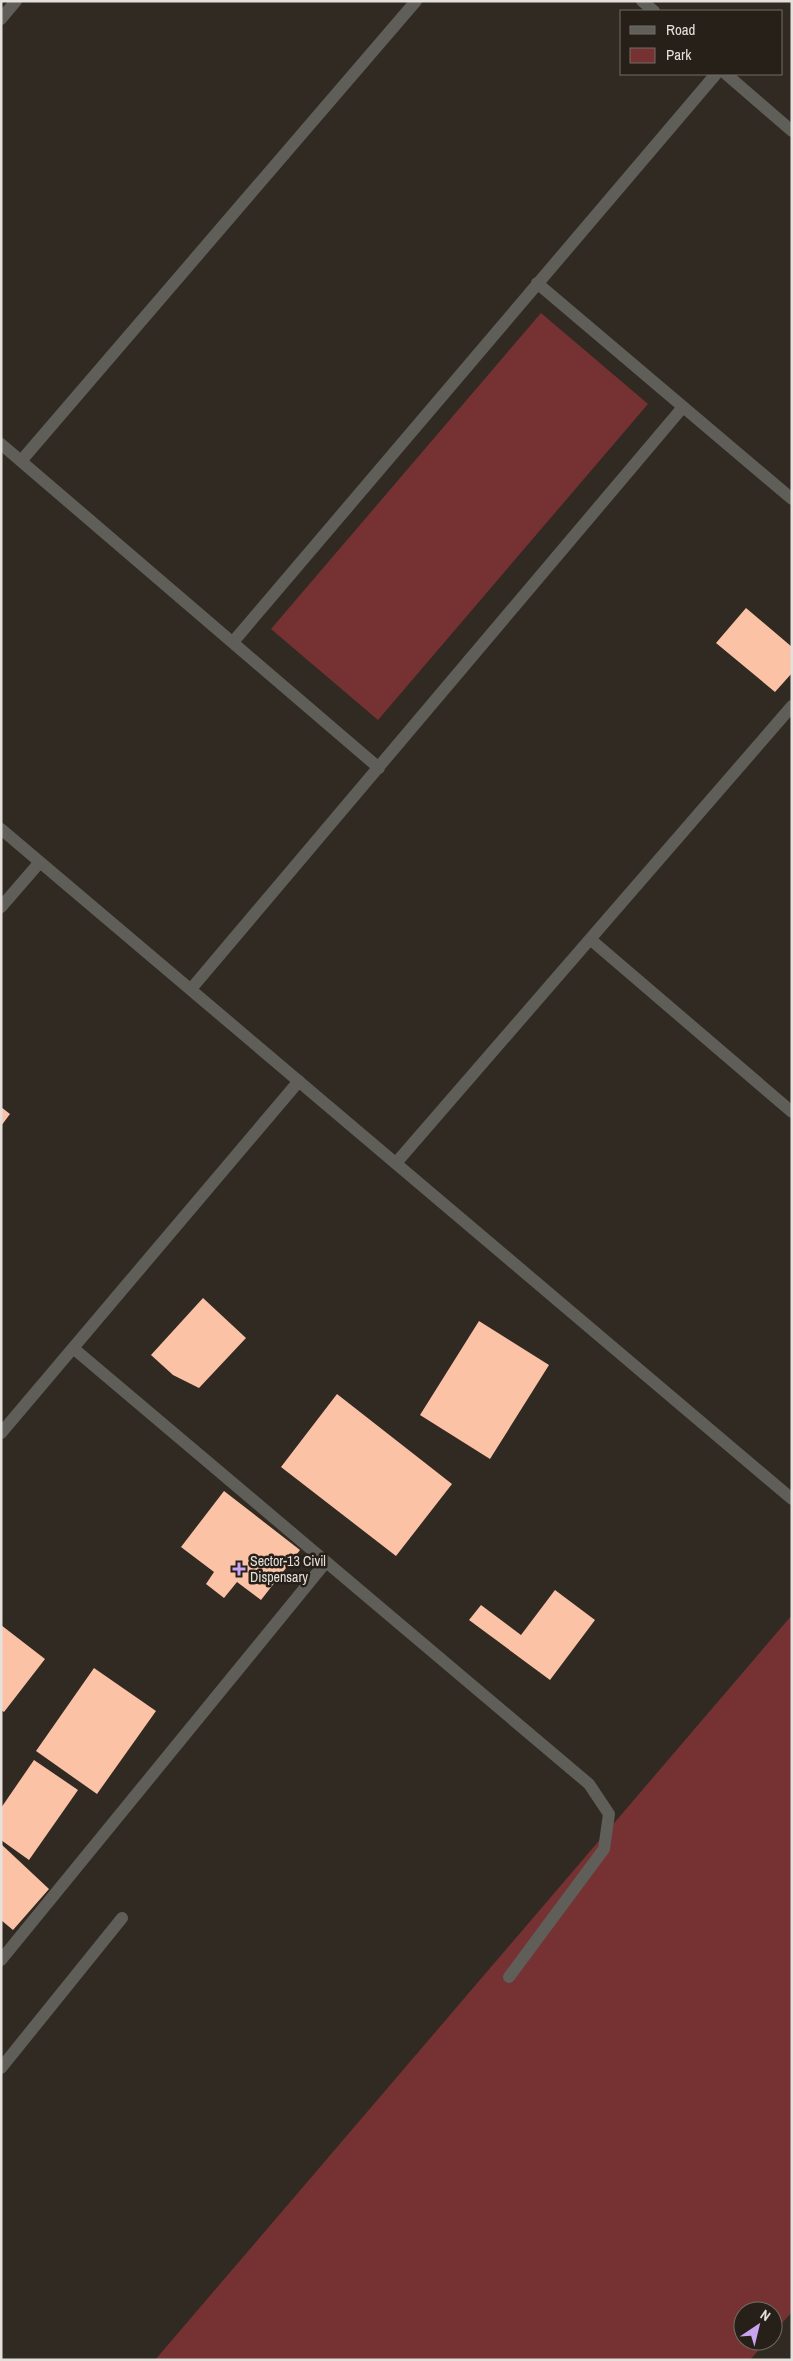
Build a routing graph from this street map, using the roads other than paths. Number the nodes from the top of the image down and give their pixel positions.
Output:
1 (16, 1) edge
2 (416, 1) edge
3 (642, 1) edge
4 (653, 10) edge
5 (3, 13) edge
6 (715, 75) edge
7 (727, 75) edge
8 (792, 131) edge
9 (538, 283) junction
10 (683, 407) junction
11 (1, 444) edge
12 (21, 461) junction
13 (792, 499) edge
14 (233, 642) junction
15 (792, 706) edge
16 (378, 768) junction
17 (1, 829) edge
18 (40, 862) junction
19 (1, 907) edge
20 (590, 939) junction
21 (191, 989) junction
22 (299, 1081) junction
23 (792, 1112) edge
24 (396, 1162) junction
25 (73, 1348) junction
26 (1, 1433) edge
27 (792, 1499) edge
28 (326, 1562) junction
29 (122, 1918) dead end
30 (1, 1960) edge
31 (509, 1978) dead end
32 (1, 2068) edge

1 - 5 street
2 - 12 street
3 - 4 street
6 - 9 street
7 - 8 street
9 - 10 street
9 - 14 street
10 - 13 street
10 - 16 street
11 - 12 street
12 - 14 street
14 - 16 street
15 - 20 street
16 - 21 street
17 - 18 street
18 - 19 street
18 - 21 street
20 - 23 street
20 - 24 street
21 - 22 street
22 - 24 street
22 - 25 street
24 - 27 street
25 - 26 street
25 - 28 street
28 - 30 street
28 - 31 street
29 - 32 street

